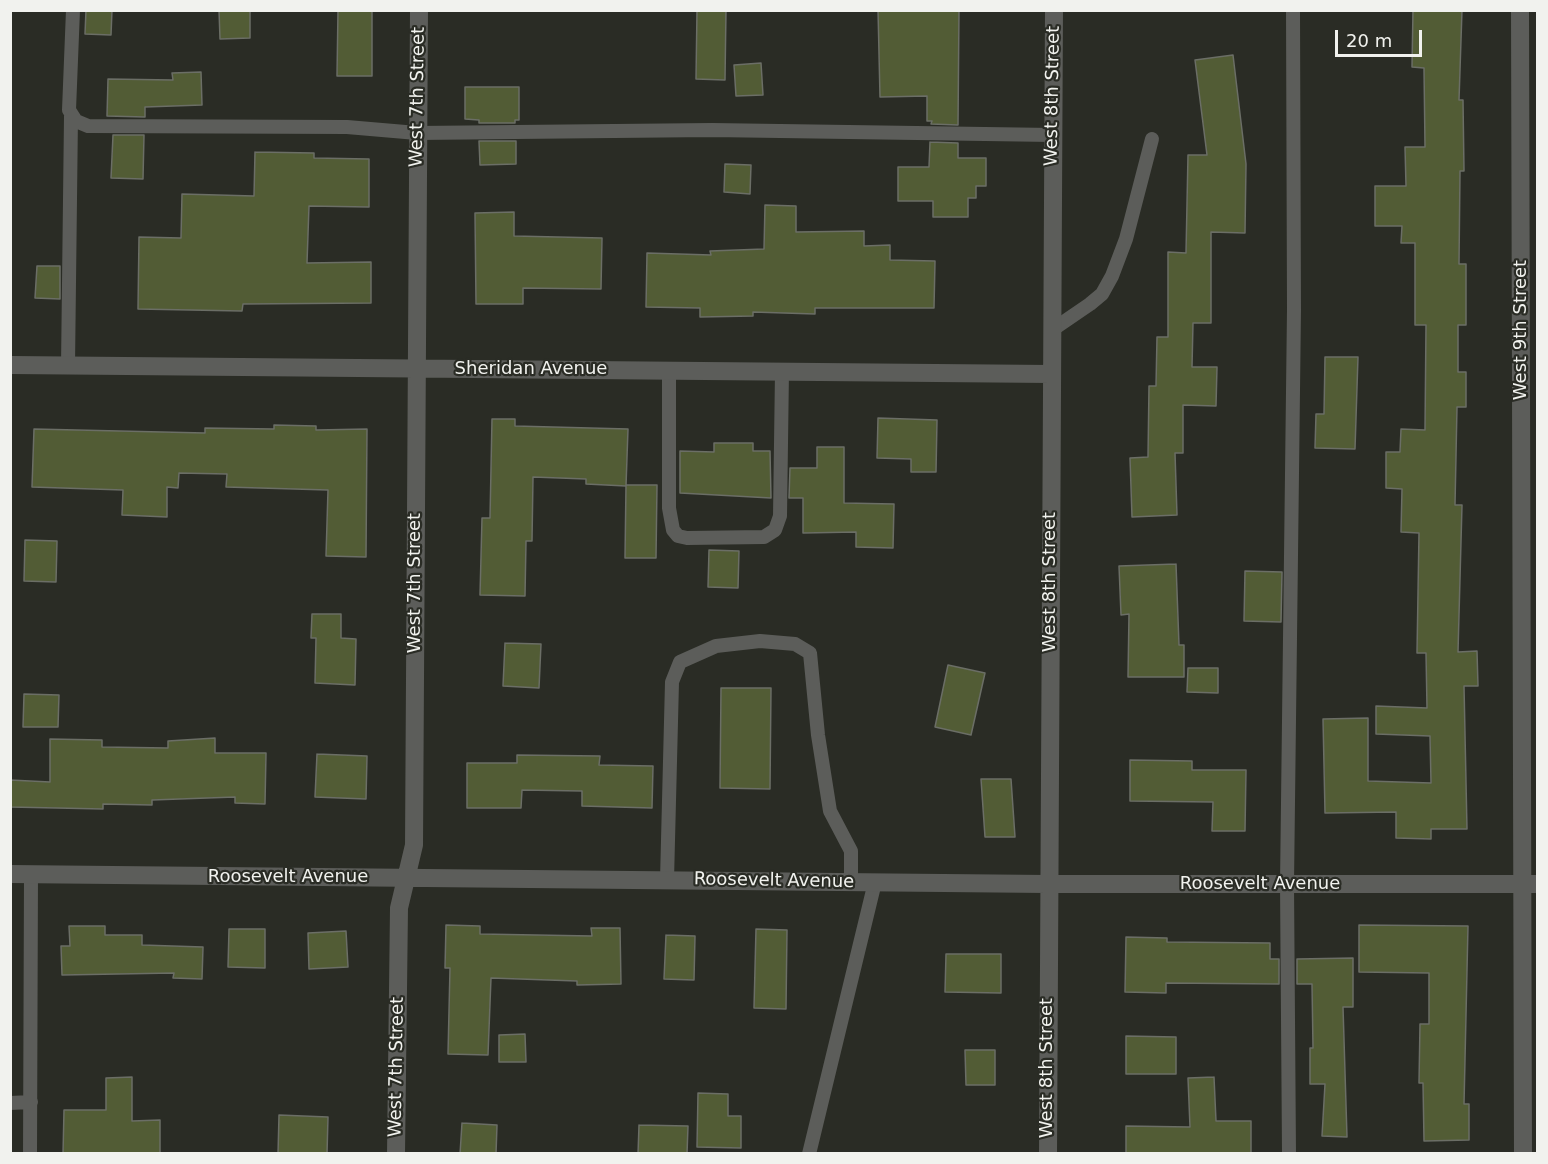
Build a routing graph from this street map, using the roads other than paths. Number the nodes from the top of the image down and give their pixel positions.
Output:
1 (73, 10) edge
2 (419, 10) edge
3 (1054, 10) edge
4 (1293, 10) edge
5 (1520, 10) edge
6 (71, 116) junction
7 (417, 133) junction
8 (1053, 135) junction
9 (1152, 139) dead end
10 (1052, 330) junction
11 (10, 366) edge
12 (68, 366) junction
13 (415, 368) junction
14 (669, 370) junction
15 (782, 371) junction
16 (1051, 374) junction
17 (10, 874) edge
18 (32, 875) junction
19 (405, 877) junction
20 (667, 880) junction
21 (851, 882) junction
22 (875, 882) junction
23 (1047, 884) junction
24 (1287, 884) junction
25 (1530, 884) edge
26 (10, 1102) edge
27 (32, 1102) junction
28 (30, 1154) edge
29 (396, 1154) edge
30 (809, 1154) edge
31 (1048, 1154) edge
32 (1289, 1154) edge
33 (1522, 1154) edge

1 - 6 lane
2 - 7 street, West 7th Street
3 - 8 street, West 8th Street
4 - 24 lane
5 - 25 street, West 9th Street
6 - 7 lane
6 - 12 lane
7 - 8 lane
7 - 13 street, West 7th Street
8 - 10 street, West 8th Street
9 - 10 lane
10 - 16 street, West 8th Street
11 - 12 street, Sheridan Avenue
12 - 13 street, Sheridan Avenue
13 - 14 street, Sheridan Avenue
13 - 19 street, West 7th Street
14 - 15 street, Sheridan Avenue
14 - 15 lane
15 - 16 street, Sheridan Avenue
16 - 23 street, West 8th Street
17 - 18 street, Roosevelt Avenue
18 - 19 street, Roosevelt Avenue
18 - 27 lane
19 - 20 street, Roosevelt Avenue
19 - 29 street, West 7th Street
20 - 21 street, Roosevelt Avenue
20 - 21 lane
21 - 22 street, Roosevelt Avenue
22 - 23 street, Roosevelt Avenue
22 - 30 lane
23 - 24 street, Roosevelt Avenue
23 - 31 street, West 8th Street
24 - 25 street, Roosevelt Avenue
24 - 32 lane
25 - 33 street, West 9th Street
26 - 27 lane
27 - 28 lane

